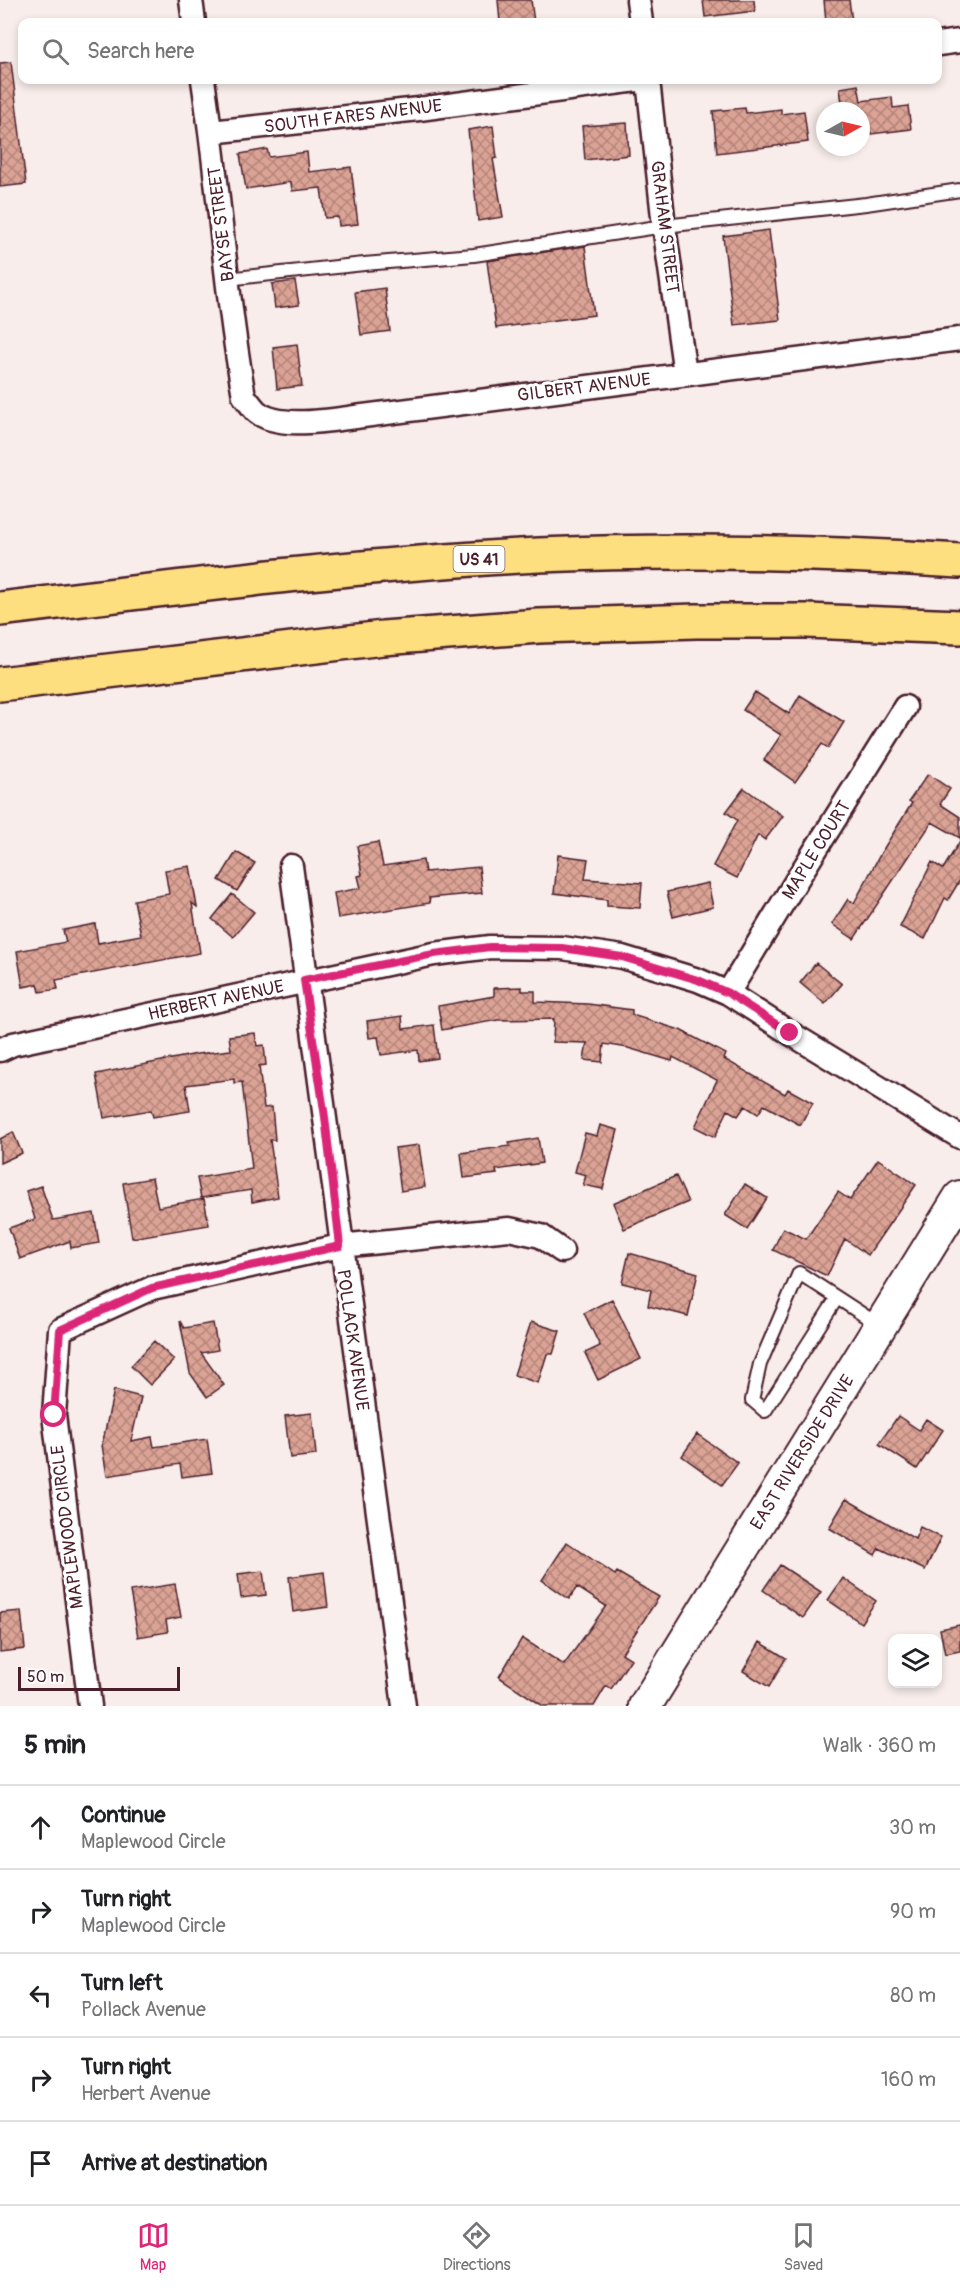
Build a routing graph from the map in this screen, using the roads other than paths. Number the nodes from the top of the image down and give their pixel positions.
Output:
1 (191, 0) edge
2 (638, 0) edge
3 (193, 18) edge
4 (640, 18) edge
5 (960, 41) edge
6 (942, 43) edge
7 (204, 84) edge
8 (606, 84) edge
9 (648, 84) edge
10 (211, 132) junction
11 (960, 190) edge
12 (664, 226) junction
13 (227, 279) junction
14 (960, 339) edge
15 (239, 369) joint
16 (685, 374) junction
17 (960, 561) edge
18 (0, 609) edge
19 (960, 627) edge
20 (0, 684) edge
21 (905, 707) dead end
22 (291, 866) dead end
23 (304, 980) junction
24 (728, 993) junction
25 (0, 1050) edge
26 (960, 1137) edge
27 (960, 1197) edge
28 (340, 1246) junction
29 (562, 1251) dead end
30 (837, 1298) junction
31 (880, 1326) junction
32 (90, 1706) edge
33 (404, 1706) edge
34 (645, 1706) edge

1 - 3 street
2 - 4 street
5 - 6 street
7 - 10 street, BAYSE STREET
8 - 10 street, SOUTH FARES AVENUE
9 - 12 street, GRAHAM STREET
10 - 13 street, BAYSE STREET
11 - 12 lane
12 - 13 lane
12 - 16 street, GRAHAM STREET
13 - 15 street, BAYSE STREET
14 - 16 street, GILBERT AVENUE
15 - 16 street, GILBERT AVENUE
17 - 18 highway, US 41
19 - 20 highway
21 - 24 street, MAPLE COURT
22 - 23 street, POLLACK AVENUE
23 - 24 street, HERBERT AVENUE
23 - 25 street, HERBERT AVENUE
23 - 28 street, POLLACK AVENUE
24 - 26 street, HERBERT AVENUE
27 - 31 street, EAST RIVERSIDE DRIVE
28 - 29 street, MAPLEWOOD CIRCLE
28 - 32 street, MAPLEWOOD CIRCLE
28 - 33 street, POLLACK AVENUE
30 - 30 lane
30 - 31 lane
31 - 34 street, EAST RIVERSIDE DRIVE

